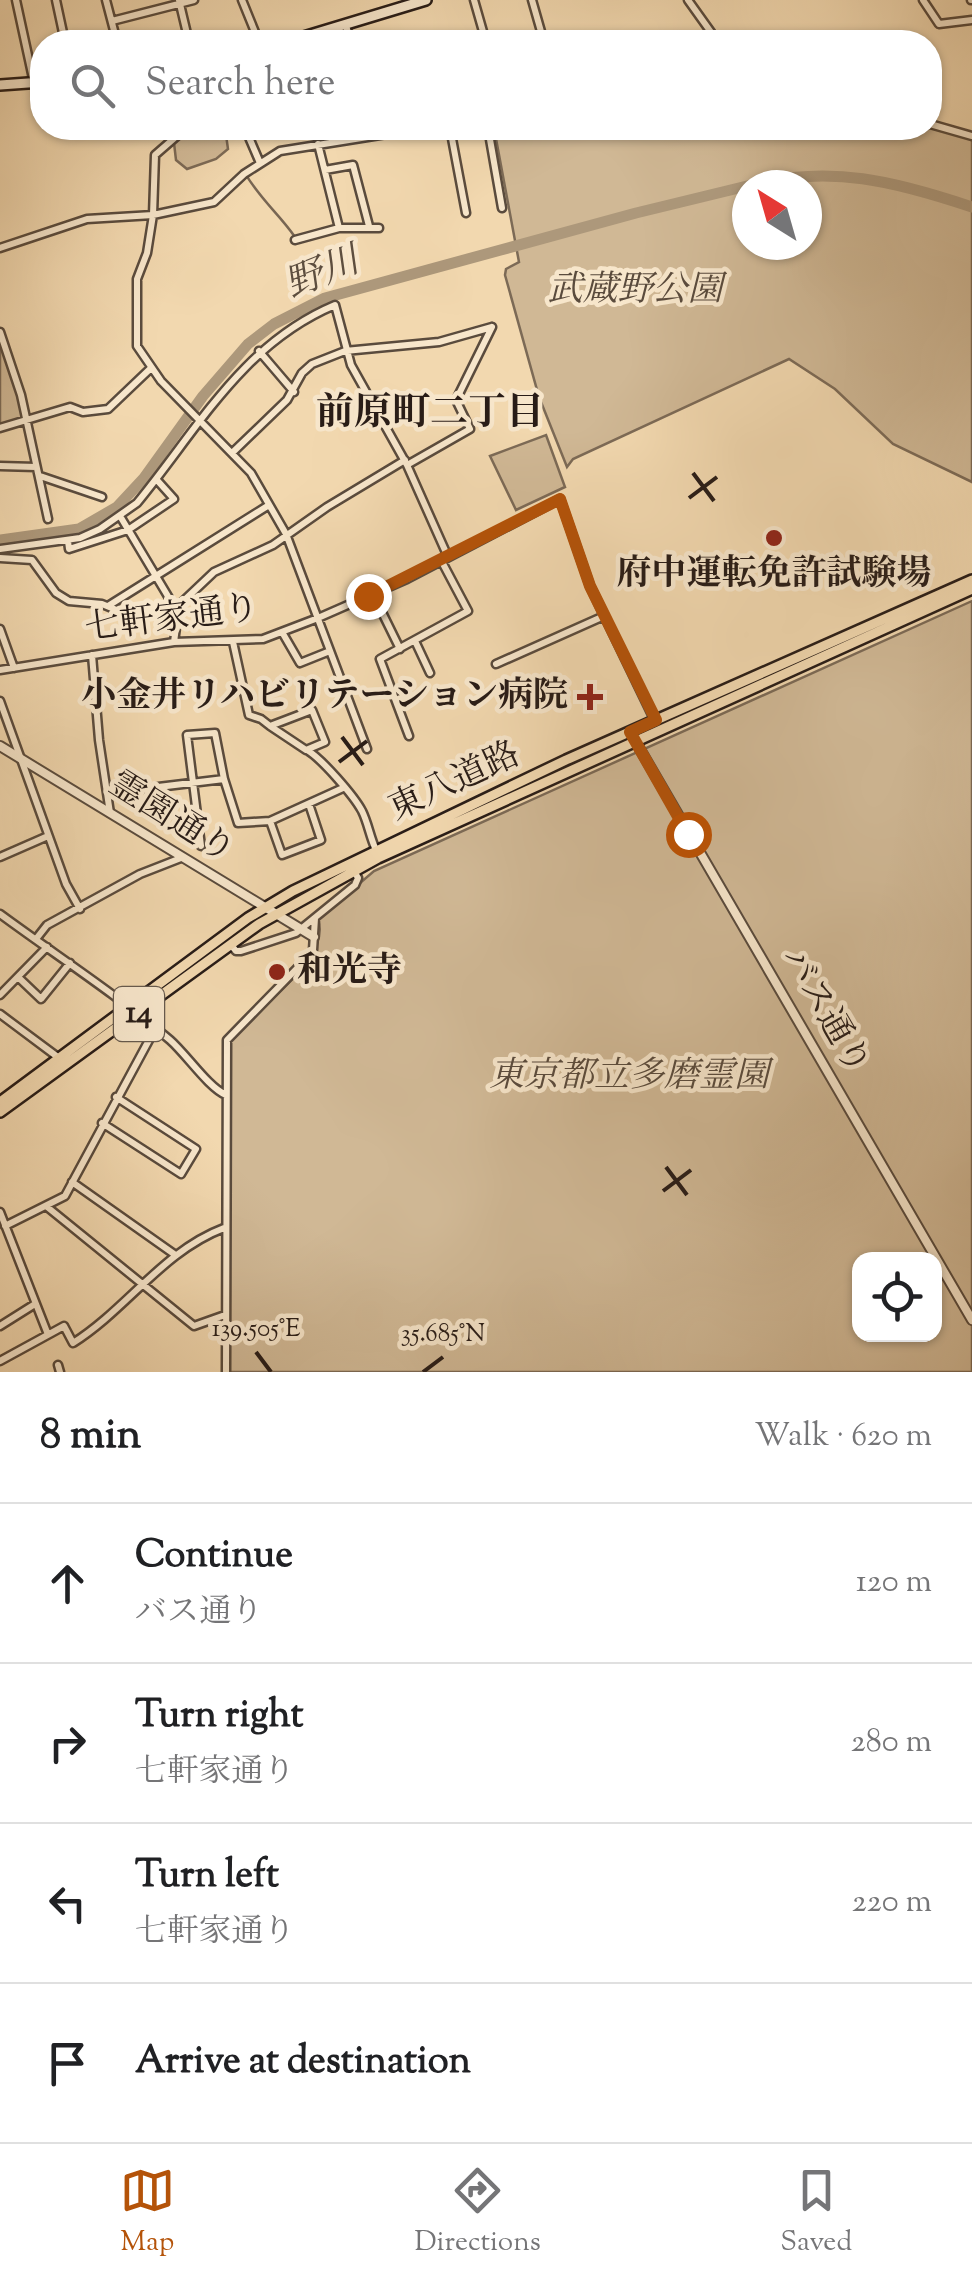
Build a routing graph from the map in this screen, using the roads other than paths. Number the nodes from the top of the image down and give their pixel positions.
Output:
1 (16, 0) edge
2 (56, 0) edge
3 (106, 0) edge
4 (194, 0) edge
5 (242, 0) edge
6 (426, 0) edge
7 (474, 0) edge
8 (532, 0) edge
9 (688, 0) edge
10 (923, 0) edge
11 (179, 2) edge
12 (972, 20) edge
13 (112, 21) junction
14 (346, 26) junction
15 (62, 30) edge
16 (115, 30) edge
17 (187, 30) edge
18 (254, 30) edge
19 (331, 30) edge
20 (347, 30) edge
21 (483, 30) edge
22 (541, 30) edge
23 (709, 30) edge
24 (30, 54) edge
25 (30, 83) edge
26 (0, 85) edge
27 (942, 127) edge
28 (972, 136) edge
29 (172, 140) edge
30 (250, 140) edge
31 (337, 140) edge
32 (452, 140) edge
33 (490, 140) edge
34 (318, 144) junction
35 (260, 163) junction
36 (326, 170) junction
37 (502, 208) dead end
38 (466, 213) dead end
39 (153, 214) junction
40 (369, 226) junction
41 (339, 228) junction
42 (378, 228) dead end
43 (295, 240) dead end
44 (0, 248) edge
45 (0, 332) edge
46 (259, 351) junction
47 (345, 351) junction
48 (151, 368) junction
49 (294, 392) junction
50 (26, 418) junction
51 (200, 420) junction
52 (0, 428) edge
53 (232, 454) junction
54 (406, 462) junction
55 (0, 466) edge
56 (37, 471) junction
57 (156, 480) junction
58 (102, 497) dead end
59 (269, 505) junction
60 (120, 516) junction
61 (48, 519) dead end
62 (128, 530) junction
63 (286, 534) junction
64 (68, 541) junction
65 (0, 549) edge
66 (0, 558) edge
67 (444, 558) junction
68 (156, 576) junction
69 (972, 580) edge
70 (972, 589) edge
71 (373, 594) junction
72 (108, 606) junction
73 (172, 610) junction
74 (604, 616) junction
75 (318, 618) junction
76 (0, 628) edge
77 (282, 631) junction
78 (415, 641) junction
79 (174, 642) junction
80 (233, 642) junction
81 (400, 648) junction
82 (330, 651) junction
83 (92, 655) junction
84 (496, 664) dead end
85 (14, 668) junction
86 (0, 670) edge
87 (430, 673) dead end
88 (0, 702) edge
89 (704, 711) junction
90 (653, 722) junction
91 (270, 726) junction
92 (410, 736) dead end
93 (632, 737) junction
94 (0, 746) edge
95 (367, 749) dead end
96 (306, 750) junction
97 (19, 758) junction
98 (224, 778) junction
99 (193, 782) junction
100 (343, 788) junction
101 (109, 793) junction
102 (309, 804) junction
103 (110, 812) junction
104 (270, 821) junction
105 (48, 836) junction
106 (201, 846) dead end
107 (376, 850) junction
108 (0, 856) edge
109 (181, 858) junction
110 (354, 871) junction
111 (80, 908) junction
112 (264, 908) junction
113 (276, 914) junction
114 (1, 918) edge
115 (315, 918) junction
116 (302, 929) junction
117 (314, 937) junction
118 (36, 938) junction
119 (231, 945) junction
120 (48, 947) junction
121 (309, 956) junction
122 (70, 963) junction
123 (19, 978) junction
124 (0, 995) edge
125 (134, 1011) junction
126 (0, 1014) edge
127 (155, 1029) junction
128 (60, 1059) junction
129 (226, 1094) junction
130 (116, 1097) junction
131 (0, 1102) edge
132 (0, 1112) edge
133 (102, 1123) junction
134 (72, 1182) junction
135 (46, 1206) junction
136 (0, 1212) edge
137 (6, 1226) junction
138 (224, 1228) junction
139 (174, 1254) junction
140 (145, 1284) junction
141 (35, 1304) junction
142 (226, 1314) junction
143 (972, 1320) edge
144 (0, 1326) edge
145 (48, 1332) junction
146 (0, 1361) edge
147 (226, 1372) edge

1 - 24 street
2 - 15 street
3 - 13 street
4 - 11 street
5 - 18 street
6 - 14 main road
7 - 21 street
8 - 22 street
9 - 23 street
10 - 12 street
11 - 13 street
11 - 17 street
13 - 16 street
14 - 19 main road
14 - 20 street
25 - 26 main road
27 - 28 street
29 - 39 street
30 - 35 street
31 - 34 street
32 - 38 street
33 - 37 street
34 - 35 street
34 - 36 street
35 - 39 street
36 - 40 street
36 - 41 street
39 - 44 street
39 - 48 street
40 - 41 street
40 - 42 street
41 - 43 street
45 - 50 street
46 - 47 street
46 - 49 street
46 - 51 street
47 - 49 street
47 - 54 street
47 - 54 street
48 - 50 street
48 - 51 street
49 - 53 street
50 - 52 street
50 - 56 street
51 - 53 street
51 - 57 street
53 - 59 street
54 - 63 street
54 - 67 street
55 - 56 street
56 - 58 street
56 - 61 street
57 - 60 street
57 - 62 street
59 - 63 street
59 - 68 street
60 - 62 street
60 - 64 street
62 - 64 street
62 - 68 street
63 - 73 street
63 - 75 street
64 - 65 street
66 - 72 street
67 - 71 street, 七軒家通り
67 - 74 street, 七軒家通り
67 - 78 street
68 - 72 street
68 - 73 street
69 - 90 main road, 東八道路 / 14
70 - 89 main road, 東八道路 / 14
71 - 75 street, 七軒家通り
71 - 81 street
72 - 73 street
73 - 79 street
74 - 84 street
74 - 90 street, 七軒家通り
75 - 77 street, 七軒家通り
75 - 82 street
76 - 85 street
77 - 80 street, 七軒家通り
77 - 82 street
78 - 81 street
78 - 87 street
79 - 80 street, 七軒家通り
79 - 83 street, 七軒家通り
80 - 91 street
81 - 92 street
82 - 95 street
83 - 85 street, 七軒家通り
83 - 101 street
85 - 86 street, 七軒家通り
88 - 97 street
89 - 90 main road
89 - 93 main road, 東八道路 / 14
90 - 93 main road, 東八道路 / 14
91 - 96 street
91 - 96 street
93 - 107 main road, 東八道路 / 14
93 - 110 main road, 東八道路 / 14
93 - 143 street, バス通り
94 - 97 street, 霊園通り
96 - 100 street
97 - 103 street, 霊園通り
97 - 105 street
98 - 99 street
98 - 99 street
98 - 104 street
99 - 101 street
99 - 106 street
100 - 102 street
100 - 107 street
101 - 103 street
102 - 104 street
102 - 104 street
103 - 109 street, 霊園通り
105 - 108 street
105 - 111 street
107 - 112 main road, 東八道路 / 14
109 - 111 street
109 - 112 street, 霊園通り
110 - 113 main road, 東八道路 / 14
110 - 115 street
111 - 118 street
112 - 113 street, 霊園通り
112 - 125 main road, 東八道路 / 14
113 - 116 street, 霊園通り
113 - 119 main road, 東八道路 / 14
114 - 118 street
115 - 116 street
115 - 117 street
116 - 117 street, 霊園通り
116 - 119 street
116 - 121 street
117 - 121 street
118 - 120 street
119 - 125 main road, 東八道路 / 14
120 - 122 street
120 - 123 street
121 - 129 street
122 - 123 street
122 - 125 street
123 - 124 street
125 - 127 street
125 - 128 main road, 東八道路 / 14
125 - 132 main road, 東八道路 / 14
126 - 128 street
127 - 129 street
127 - 130 street
128 - 131 main road, 東八道路 / 14
129 - 138 street
130 - 133 street
130 - 133 street
133 - 134 street
134 - 135 street
134 - 139 street
135 - 137 street
135 - 140 street
136 - 137 street
137 - 141 street
138 - 139 street
138 - 142 street
139 - 140 street
140 - 142 street
140 - 145 street
141 - 144 street
141 - 145 street
142 - 147 street
145 - 146 street

